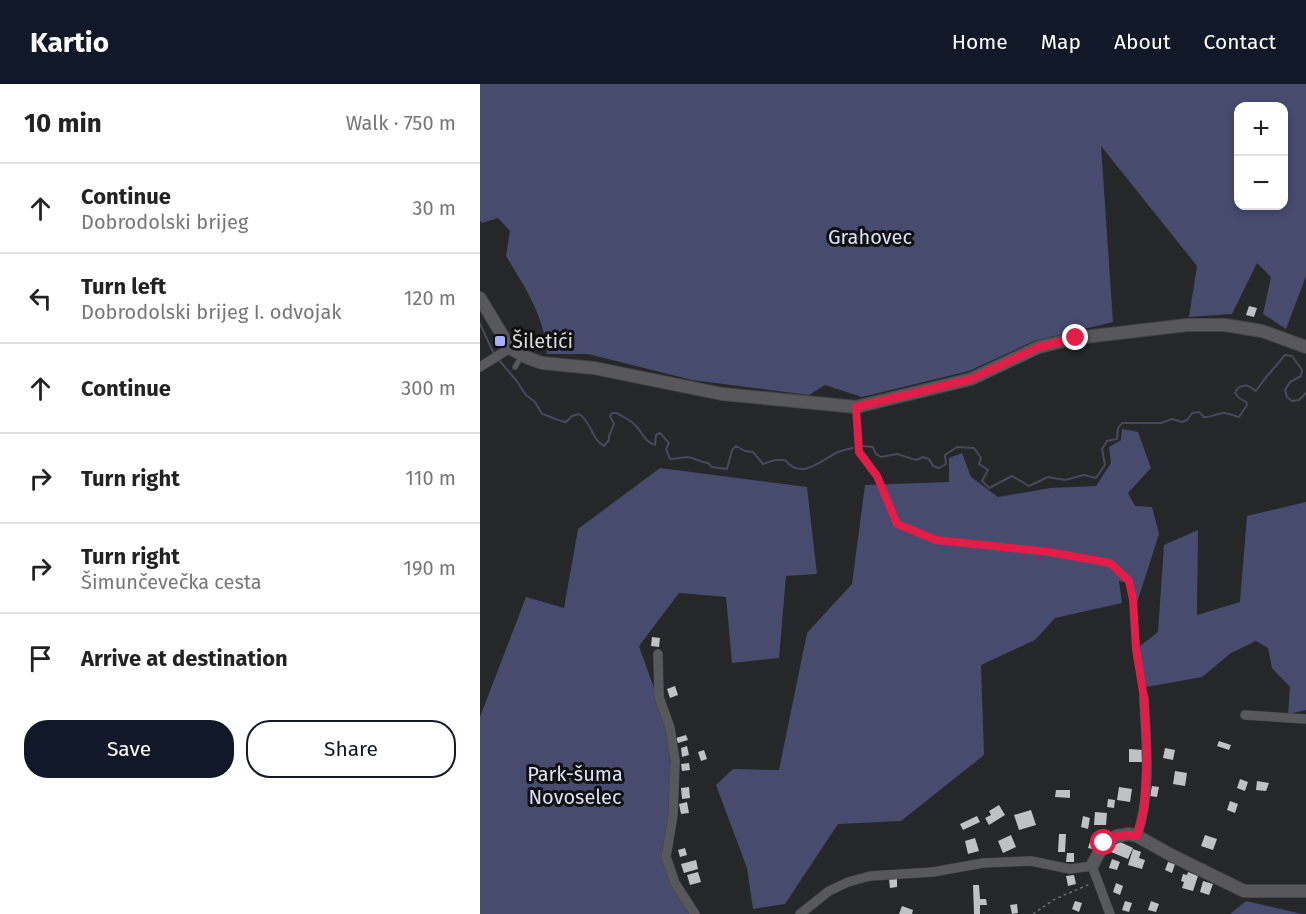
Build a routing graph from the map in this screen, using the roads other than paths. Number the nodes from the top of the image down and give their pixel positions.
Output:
1 (480, 298) edge
2 (1306, 347) edge
3 (506, 351) junction
4 (522, 356) junction
5 (480, 367) edge
6 (514, 368) dead end
7 (658, 654) dead end
8 (1144, 698) road end
9 (1245, 714) dead end
10 (1306, 719) edge
11 (1137, 836) junction
12 (1092, 866) junction
13 (1306, 891) edge
14 (695, 914) edge
15 (800, 914) edge
16 (1110, 914) edge

1 - 3 street
2 - 4 street
3 - 4 street
3 - 5 street
4 - 6 lane
7 - 14 street
8 - 11 street
9 - 10 street
11 - 12 street
11 - 13 street
12 - 15 street
12 - 16 street

